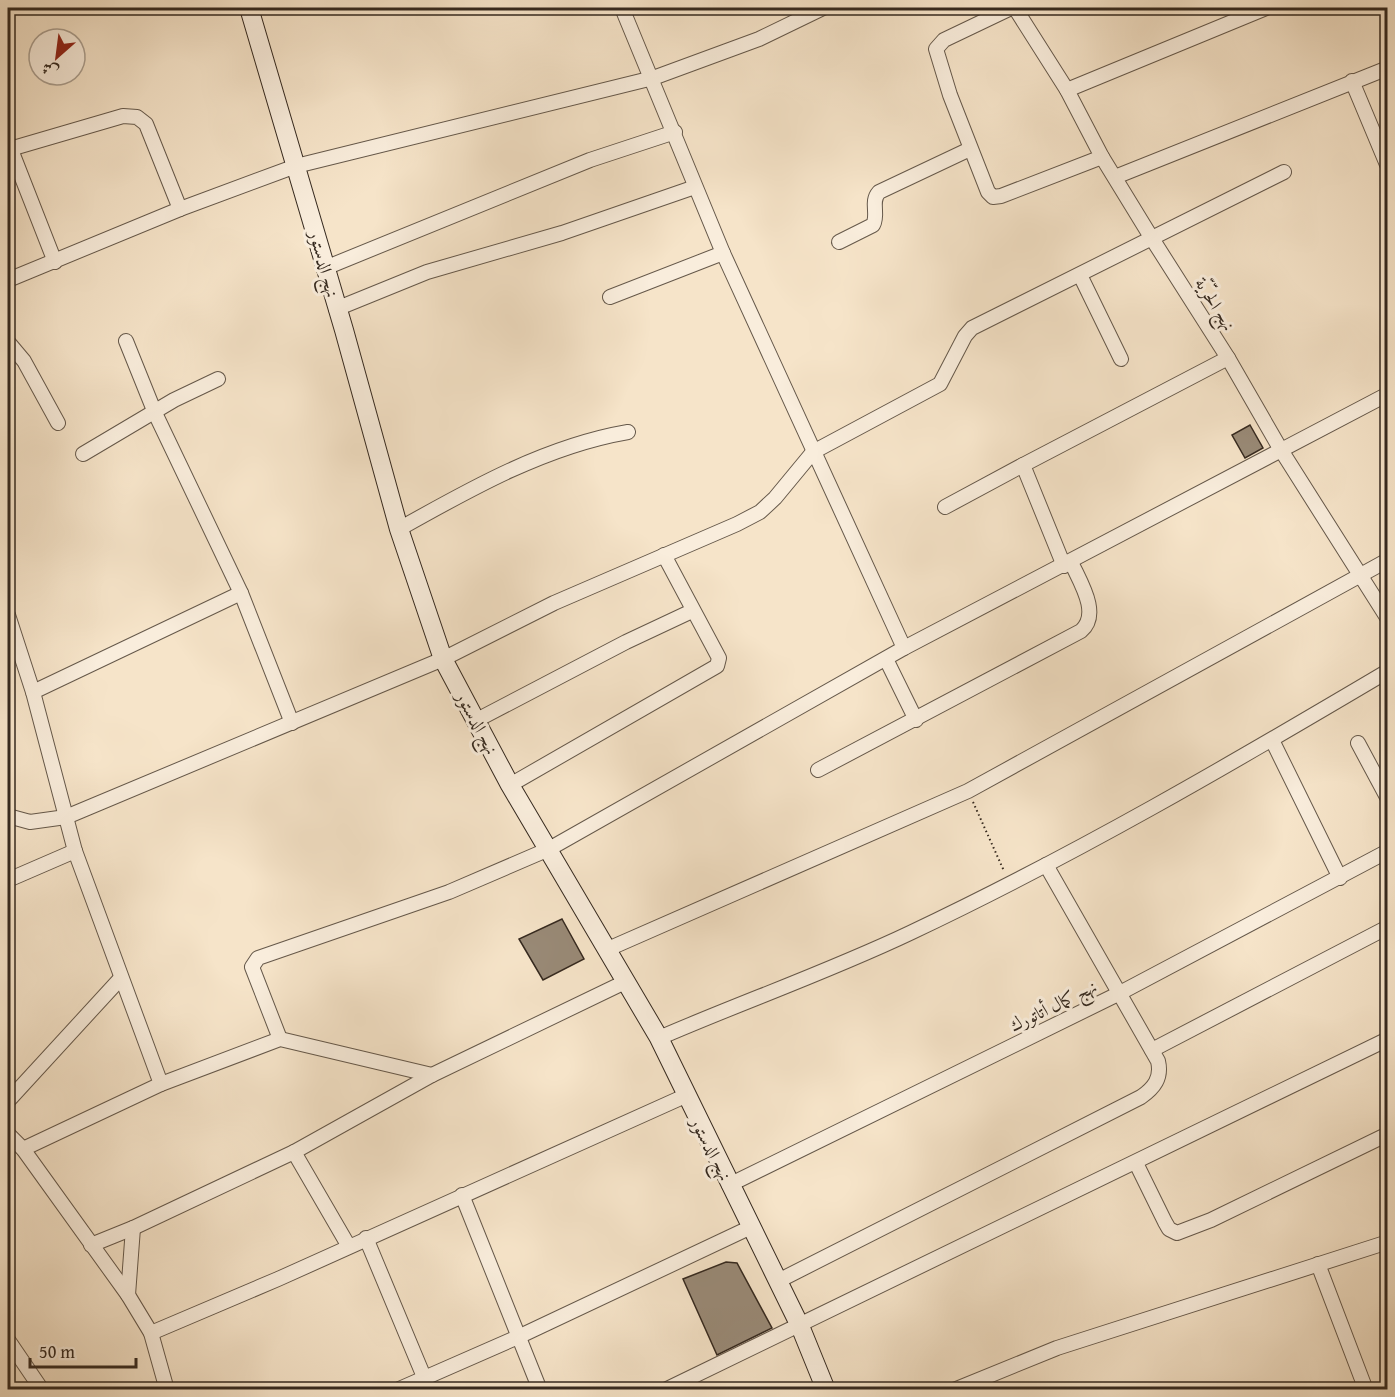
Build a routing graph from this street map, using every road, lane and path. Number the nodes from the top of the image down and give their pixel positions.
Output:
1 (249, 8) edge
2 (622, 8) edge
3 (823, 8) edge
4 (1013, 8) edge
5 (1266, 8) edge
6 (1388, 68) edge
7 (653, 78) junction
8 (1352, 81) junction
9 (1067, 90) junction
10 (675, 132) junction
11 (9, 146) edge
12 (970, 149) junction
13 (1102, 157) junction
14 (296, 166) junction
15 (1388, 167) edge
16 (1284, 172) dead end
17 (1115, 177) junction
18 (695, 187) junction
19 (180, 209) junction
20 (1150, 237) junction
21 (838, 242) dead end
22 (723, 253) junction
23 (55, 262) junction
24 (325, 268) junction
25 (1080, 275) junction
26 (8, 280) edge
27 (610, 297) dead end
28 (336, 309) junction
29 (126, 341) dead end
30 (8, 342) edge
31 (1228, 358) junction
32 (1121, 360) dead end
33 (218, 379) dead end
34 (1388, 394) edge
35 (155, 413) junction
36 (58, 423) dead end
37 (628, 432) dead end
38 (1281, 450) junction
39 (813, 452) junction
40 (83, 454) dead end
41 (1023, 465) junction
42 (945, 507) dead end
43 (399, 529) junction
44 (664, 555) junction
45 (1388, 560) edge
46 (1068, 564) junction
47 (1359, 575) junction
48 (241, 593) junction
49 (692, 611) junction
50 (8, 615) edge
51 (1388, 619) edge
52 (904, 648) junction
53 (443, 659) junction
54 (886, 659) junction
55 (1388, 671) edge
56 (33, 692) junction
57 (916, 720) junction
58 (475, 721) junction
59 (292, 723) junction
60 (1272, 740) junction
61 (1358, 743) dead end
62 (818, 770) dead end
63 (510, 785) junction
64 (968, 791) junction
65 (1388, 799) edge
66 (8, 816) edge
67 (66, 817) junction
68 (549, 849) junction
69 (75, 851) junction
70 (1388, 851) edge
71 (1047, 865) junction
72 (1340, 878) junction
73 (8, 880) edge
74 (1010, 884) junction
75 (1388, 927) edge
76 (608, 949) junction
77 (120, 979) junction
78 (626, 982) junction
79 (1118, 994) junction
80 (658, 1038) junction
81 (280, 1039) junction
82 (1388, 1040) edge
83 (1152, 1050) junction
84 (432, 1075) junction
85 (161, 1084) junction
86 (685, 1096) junction
87 (8, 1101) edge
88 (8, 1134) edge
89 (1388, 1134) edge
90 (23, 1149) junction
91 (294, 1152) junction
92 (1136, 1162) junction
93 (729, 1185) junction
94 (462, 1195) junction
95 (133, 1228) junction
96 (749, 1228) junction
97 (366, 1238) junction
98 (1388, 1242) edge
99 (91, 1245) junction
100 (348, 1245) junction
101 (1318, 1264) junction
102 (778, 1281) junction
103 (128, 1295) junction
104 (800, 1326) junction
105 (151, 1333) junction
106 (518, 1337) junction
107 (8, 1340) edge
108 (424, 1377) junction
109 (42, 1389) edge
110 (167, 1389) edge
111 (397, 1389) edge
112 (540, 1389) edge
113 (665, 1389) edge
114 (826, 1389) edge
115 (954, 1389) edge
116 (1366, 1389) edge

1 - 14 street, نهج الدستور
2 - 7 street
3 - 7 street
4 - 9 street, نهج الحرّيّة
4 - 12 street
5 - 9 street
6 - 8 street
7 - 10 street
7 - 14 street
8 - 15 street
8 - 17 street
9 - 13 street, نهج الحرّيّة
10 - 18 street
10 - 24 street
11 - 19 street
11 - 23 street
12 - 13 street
12 - 21 street
13 - 17 street, نهج الحرّيّة
14 - 19 street
14 - 24 street, نهج الدستور
16 - 20 street
17 - 20 street, نهج الحرّيّة
18 - 22 street
18 - 28 street
19 - 23 street
20 - 25 street
20 - 31 street, نهج الحرّيّة
22 - 27 street
22 - 39 street
23 - 26 street
24 - 28 street, نهج الدستور
25 - 32 street
25 - 39 street
28 - 43 street, نهج الدستور
29 - 35 street
30 - 36 street
31 - 38 street, نهج الحرّيّة
31 - 41 street
33 - 35 street
34 - 38 street
35 - 40 street
35 - 48 street
37 - 43 street
38 - 46 street
38 - 47 street, نهج الحرّيّة
39 - 44 street
39 - 52 street
41 - 42 street
41 - 46 street
43 - 53 street, نهج الدستور
44 - 49 street
44 - 53 street
45 - 47 street
46 - 52 street
46 - 57 street
47 - 51 street, نهج الحرّيّة
47 - 64 street
48 - 56 street
48 - 59 street
49 - 58 street
49 - 63 street
50 - 56 street
52 - 54 street
53 - 58 street, نهج الدستور
53 - 59 street
54 - 57 street
54 - 68 street
55 - 60 street
56 - 67 street
57 - 62 street
58 - 63 street, نهج الدستور
59 - 67 street
60 - 71 street
60 - 72 street
61 - 65 street
63 - 68 street, نهج الدستور
64 - 74 path
64 - 76 street
66 - 67 street
67 - 69 street
68 - 76 street, نهج الدستور
68 - 81 street
69 - 73 street
69 - 77 street
70 - 72 street, نهج كمال أتاتورك
71 - 74 street
71 - 79 street
72 - 79 street, نهج كمال أتاتورك
74 - 80 street
75 - 83 street
76 - 78 street, نهج الدستور
77 - 85 street
77 - 87 street
78 - 80 street, نهج الدستور
78 - 84 street
79 - 83 street
79 - 93 street, نهج كمال أتاتورك
80 - 86 street, نهج الدستور
81 - 84 street
81 - 85 street
82 - 92 street
83 - 102 street
84 - 91 street
85 - 90 street
86 - 93 street, نهج الدستور
86 - 94 street
88 - 90 street
89 - 92 street
90 - 99 street
91 - 95 street
91 - 100 street
92 - 104 street
93 - 96 street, نهج الدستور
94 - 97 street
94 - 106 street
95 - 99 street
95 - 103 street
96 - 102 street, نهج الدستور
96 - 106 street
97 - 100 street
97 - 108 street
98 - 101 street
99 - 103 street
100 - 105 street
101 - 115 street
101 - 116 street
102 - 104 street, نهج الدستور
103 - 105 street
104 - 113 street
104 - 114 street, نهج الدستور
105 - 110 street
106 - 108 street
106 - 112 street
107 - 109 street
108 - 111 street

